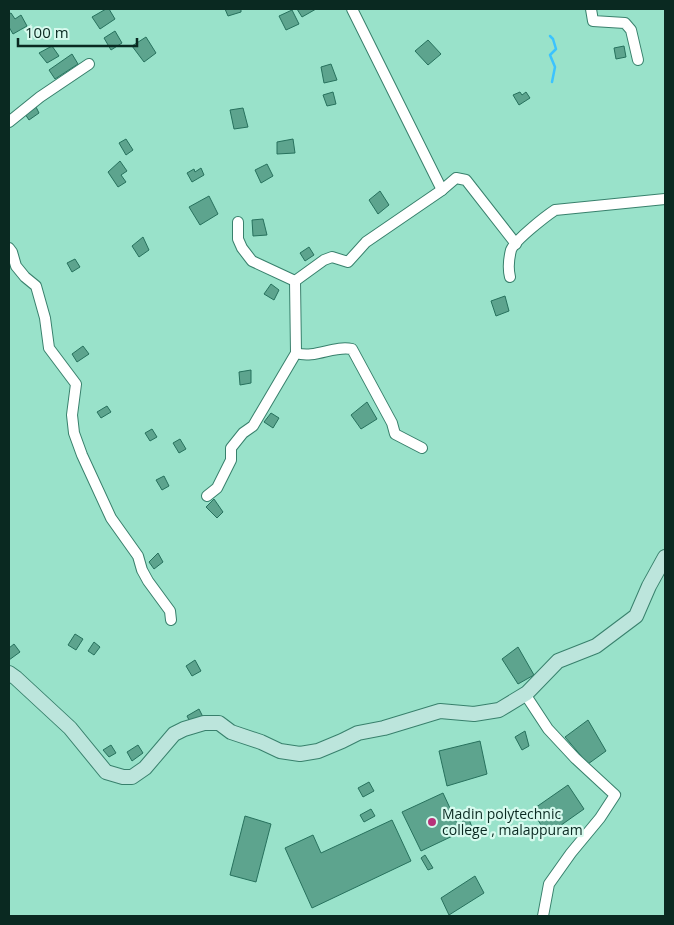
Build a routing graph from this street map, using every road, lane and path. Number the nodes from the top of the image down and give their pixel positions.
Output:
1 (352, 9) edge
2 (591, 9) edge
3 (638, 60) dead end
4 (88, 64) dead end
5 (9, 122) edge
6 (442, 190) junction
7 (665, 199) edge
8 (238, 222) dead end
9 (516, 244) junction
10 (9, 248) edge
11 (510, 277) dead end
12 (295, 281) junction
13 (296, 353) junction
14 (422, 448) dead end
15 (207, 496) dead end
16 (665, 557) edge
17 (171, 620) dead end
18 (9, 673) edge
19 (525, 694) junction
20 (543, 916) edge

1 - 6 street
2 - 3 street
4 - 5 street
6 - 9 street
6 - 12 street
7 - 9 street
8 - 12 street
9 - 11 street
10 - 17 street
12 - 13 street
13 - 14 street
13 - 15 street
16 - 19 street
18 - 19 street
19 - 20 street

